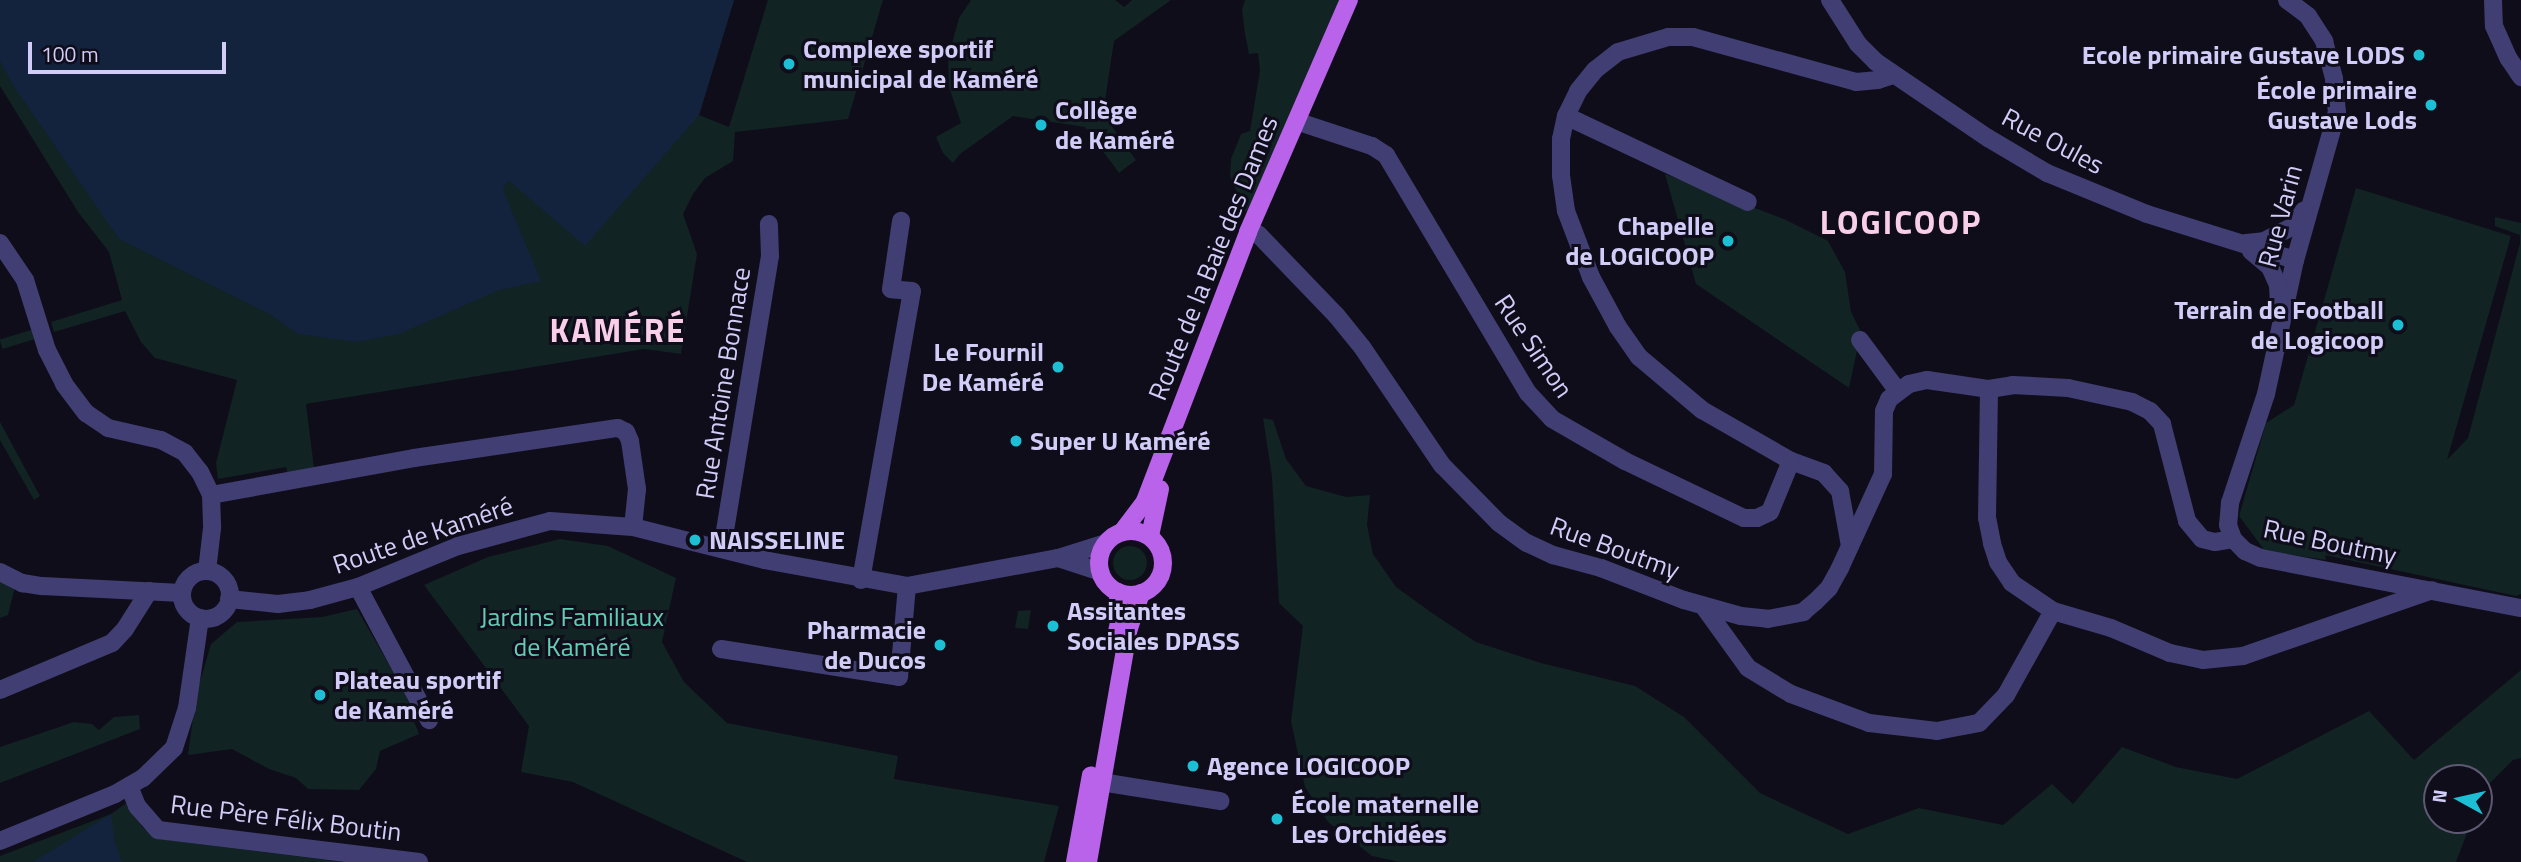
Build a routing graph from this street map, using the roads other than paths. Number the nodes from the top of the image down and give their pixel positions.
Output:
1 (1349, 0) edge
2 (1357, 0) edge
3 (1830, 0) edge
4 (2287, 0) edge
5 (2493, 0) edge
6 (1893, 75) junction
7 (2521, 77) edge
8 (1566, 116) junction
9 (1305, 124) junction
10 (2311, 200) junction
11 (1748, 202) dead end
12 (901, 221) dead end
13 (769, 224) dead end
14 (1258, 234) junction
15 (0, 243) edge
16 (2239, 243) junction
17 (2295, 260) junction
18 (1860, 340) dead end
19 (2276, 349) junction
20 (1989, 388) junction
21 (1897, 390) junction
22 (1791, 461) junction
23 (211, 495) junction
24 (633, 527) junction
25 (1122, 532) junction
26 (1150, 536) junction
27 (2233, 539) junction
28 (1106, 543) junction
29 (1850, 546) junction
30 (722, 549) junction
31 (1058, 558) junction
32 (207, 571) junction
33 (0, 572) edge
34 (1101, 572) junction
35 (861, 580) junction
36 (907, 586) junction
37 (358, 587) junction
38 (2434, 590) junction
39 (149, 591) junction
40 (1118, 592) junction
41 (182, 593) junction
42 (1140, 593) junction
43 (229, 599) junction
44 (1704, 607) junction
45 (2520, 609) edge
46 (2053, 611) junction
47 (200, 618) junction
48 (721, 649) dead end
49 (0, 690) edge
50 (429, 720) dead end
51 (1101, 782) junction
52 (129, 786) junction
53 (1220, 801) dead end
54 (0, 841) edge
55 (1087, 860) edge
56 (419, 862) edge

1 - 25 main road, Route de la Baie des Dames
2 - 9 main road, Route de la Baie des Dames
3 - 6 street, Rue Oules
4 - 10 street, Rue Varin
5 - 7 street
6 - 8 street
6 - 16 street, Rue Oules
8 - 11 street
8 - 22 street
9 - 14 main road, Route de la Baie des Dames
9 - 22 street, Rue Simon
10 - 16 street
10 - 17 street, Rue Varin
12 - 35 street
13 - 30 street, Rue Antoine Bonnace
14 - 26 main road, Route de la Baie des Dames
14 - 44 street, Rue Boutmy
15 - 23 street
16 - 17 street, Rue Oules
16 - 19 street
17 - 19 street, Rue Varin
18 - 21 street
19 - 27 street, Rue Varin
20 - 21 street, Rue Boutmy
20 - 27 street, Rue Boutmy
20 - 46 street
21 - 29 street, Rue Boutmy
22 - 29 street
23 - 24 street
23 - 32 street
24 - 30 street, Route de Kaméré
24 - 37 street, Route de Kaméré
25 - 26 main road
25 - 28 main road
26 - 42 main road
27 - 38 street, Rue Boutmy
28 - 31 street, Route de Kaméré
28 - 34 main road
29 - 44 street, Rue Boutmy
30 - 35 street, Route de Kaméré
31 - 34 street
31 - 36 street, Route de Kaméré
32 - 41 street
32 - 43 street
33 - 39 street
34 - 40 main road
35 - 36 street, Route de Kaméré
36 - 48 street
37 - 43 street, Route de Kaméré
37 - 50 street
38 - 45 street, Rue Boutmy
38 - 46 street
39 - 41 street
39 - 49 street
40 - 42 main road
40 - 55 main road
41 - 47 street
42 - 51 main road
43 - 47 street
44 - 46 street
47 - 52 street
51 - 53 street
51 - 55 main road
52 - 54 street
52 - 56 street, Rue Père Félix Boutin

